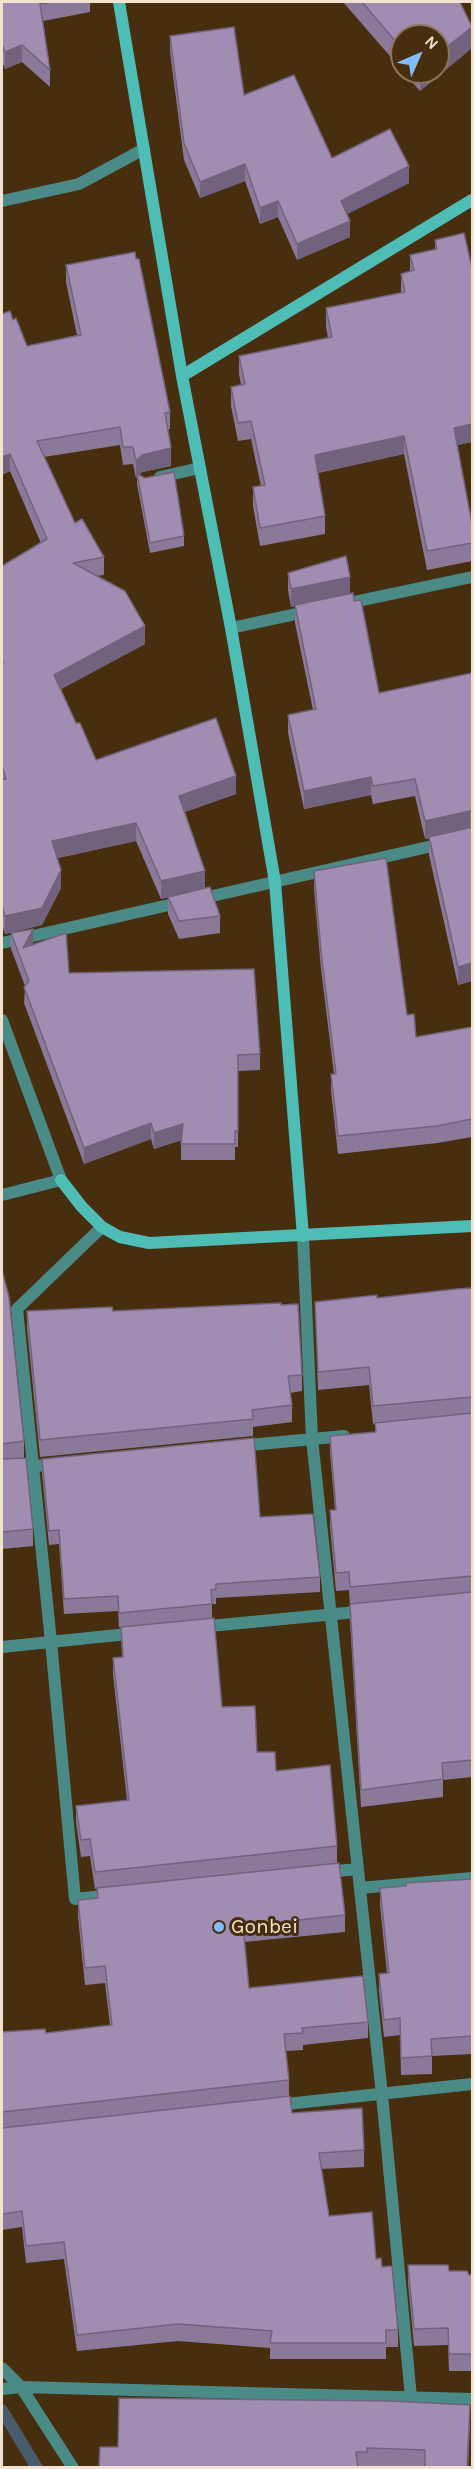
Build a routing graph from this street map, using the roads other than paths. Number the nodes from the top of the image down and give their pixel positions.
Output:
1 (119, 2) edge
2 (144, 149) junction
3 (2, 201) edge
4 (472, 201) edge
5 (183, 376) junction
6 (200, 468) junction
7 (144, 480) edge
8 (472, 577) edge
9 (231, 628) junction
10 (472, 837) edge
11 (275, 882) junction
12 (2, 943) edge
13 (2, 1020) edge
14 (61, 1180) junction
15 (2, 1195) edge
16 (472, 1226) edge
17 (102, 1227) junction
18 (303, 1236) junction
19 (358, 1434) edge
20 (312, 1439) junction
21 (230, 1447) edge
22 (67, 1463) edge
23 (32, 1467) junction
24 (2, 1469) edge
25 (378, 1610) edge
26 (331, 1614) junction
27 (191, 1628) edge
28 (156, 1631) edge
29 (51, 1642) junction
30 (2, 1647) edge
31 (358, 1869) junction
32 (311, 1874) edge
33 (472, 1878) edge
34 (360, 1888) junction
35 (122, 1894) edge
36 (472, 2084) edge
37 (382, 2095) junction
38 (268, 2106) edge
39 (2, 2368) edge
40 (21, 2386) junction
41 (2, 2389) edge
42 (411, 2397) junction
43 (472, 2399) edge
44 (73, 2468) edge

1 - 2 street
2 - 3 street
2 - 5 street
4 - 5 street
5 - 6 street
6 - 7 street
6 - 9 street
8 - 9 street
9 - 11 street
10 - 11 street
11 - 12 street
11 - 18 street
13 - 14 street
14 - 15 street
14 - 17 street
16 - 18 street
17 - 18 street
17 - 23 street
18 - 20 street
19 - 20 street
20 - 21 street
20 - 26 street
22 - 23 street
23 - 24 street
23 - 29 street
25 - 26 street
26 - 27 street
26 - 31 street
28 - 29 street
29 - 30 street
29 - 35 street
31 - 32 street
31 - 34 street
33 - 34 street
34 - 37 street
36 - 37 street
37 - 38 street
37 - 42 street
39 - 40 street
40 - 41 street
40 - 42 street
40 - 44 street
42 - 43 street

